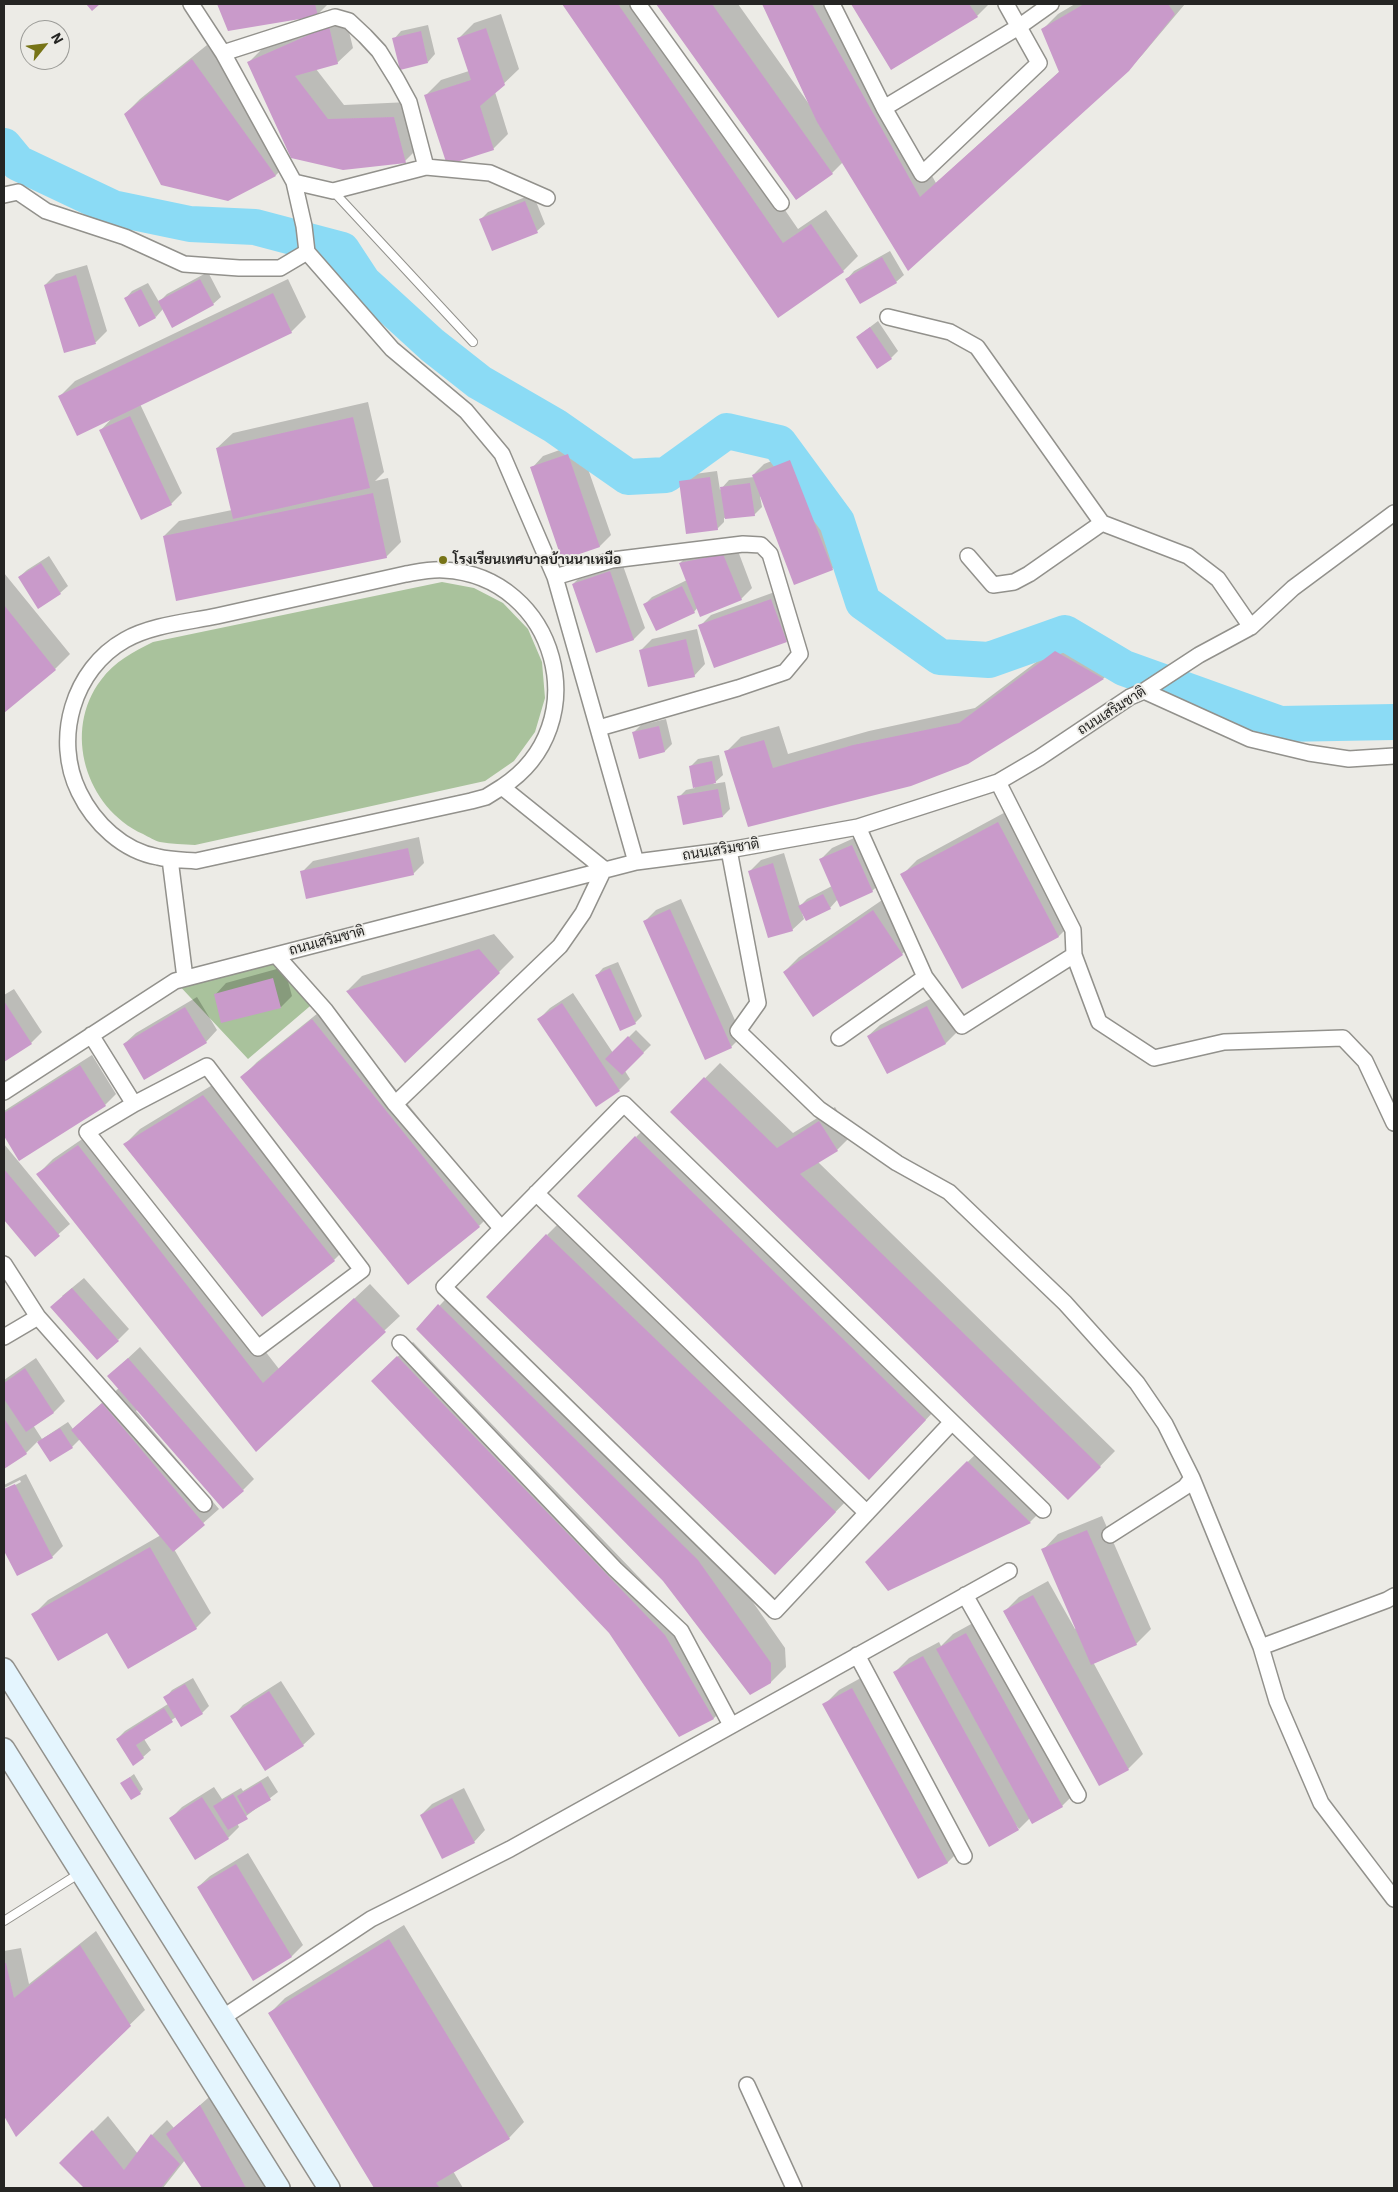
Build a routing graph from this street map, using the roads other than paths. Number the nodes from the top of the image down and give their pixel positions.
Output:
1 (191, 4) edge
2 (638, 4) edge
3 (832, 4) edge
4 (1006, 4) edge
5 (1052, 4) edge
6 (1020, 26) junction
7 (223, 53) junction
8 (884, 108) junction
9 (426, 167) junction
10 (294, 182) junction
11 (332, 191) junction
12 (4, 195) edge
13 (548, 198) dead end
14 (781, 203) dead end
15 (307, 251) junction
16 (888, 317) dead end
17 (473, 342) dead end
18 (1394, 513) edge
19 (1102, 523) junction
20 (968, 556) dead end
21 (555, 577) junction
22 (1251, 627) junction
23 (1144, 691) junction
24 (599, 728) junction
25 (1394, 756) edge
26 (998, 782) junction
27 (502, 787) junction
28 (858, 826) junction
29 (729, 850) junction
30 (170, 858) junction
31 (636, 862) junction
32 (604, 869) junction
33 (1074, 954) junction
34 (276, 955) junction
35 (925, 977) junction
36 (185, 978) junction
37 (91, 1036) junction
38 (839, 1038) dead end
39 (4, 1092) edge
40 (134, 1104) junction
41 (395, 1104) junction
42 (1394, 1123) edge
43 (536, 1193) junction
44 (501, 1228) junction
45 (4, 1264) edge
46 (38, 1317) junction
47 (4, 1337) edge
48 (400, 1343) dead end
49 (952, 1422) junction
50 (1192, 1478) junction
51 (204, 1504) dead end
52 (1042, 1510) dead end
53 (867, 1513) junction
54 (1110, 1535) dead end
55 (1008, 1571) dead end
56 (965, 1595) junction
57 (1394, 1596) edge
58 (1261, 1647) junction
59 (857, 1655) junction
60 (4, 1669) edge
61 (731, 1725) junction
62 (4, 1749) edge
63 (1078, 1795) dead end
64 (964, 1856) dead end
65 (82, 1872) junction
66 (1394, 1899) edge
67 (4, 1921) edge
68 (222, 2018) junction
69 (746, 2086) dead end
70 (279, 2188) edge
71 (329, 2188) edge
72 (794, 2188) edge

1 - 7 street
2 - 14 street
3 - 8 street
4 - 6 street
5 - 6 street
6 - 8 street
6 - 8 street
7 - 9 street
7 - 10 street
9 - 11 street
9 - 13 street
10 - 11 street
10 - 15 street
11 - 17 lane
12 - 15 street
15 - 21 street
16 - 19 street
18 - 22 street, ถนนเสริมชาติ
19 - 20 street
19 - 22 street
21 - 24 street
21 - 24 street
22 - 23 street, ถนนเสริมชาติ
23 - 25 street
23 - 26 street, ถนนเสริมชาติ
24 - 31 street
26 - 28 street, ถนนเสริมชาติ
26 - 33 street
27 - 30 street
27 - 30 street
27 - 32 street
28 - 29 street, ถนนเสริมชาติ
28 - 35 street
29 - 31 street, ถนนเสริมชาติ
29 - 50 street
30 - 36 street
31 - 32 street, ถนนเสริมชาติ
32 - 34 street, ถนนเสริมชาติ
32 - 41 street
33 - 35 street
33 - 42 street
34 - 36 street, ถนนเสริมชาติ
34 - 41 street
35 - 38 street
36 - 37 street, ถนนเสริมชาติ
37 - 39 street, ถนนเสริมชาติ
37 - 40 street
40 - 40 street
41 - 44 street
43 - 44 street
43 - 49 street
43 - 53 street
44 - 53 street
45 - 46 street
46 - 47 street
46 - 51 street
48 - 61 street
49 - 52 street
49 - 53 street
50 - 54 street
50 - 58 street
55 - 56 street
56 - 59 street
56 - 63 street
57 - 58 street
58 - 66 street
59 - 61 street
59 - 64 street
60 - 68 main road
61 - 68 street
62 - 65 main road
65 - 67 lane
65 - 70 main road
68 - 71 main road
69 - 72 street

